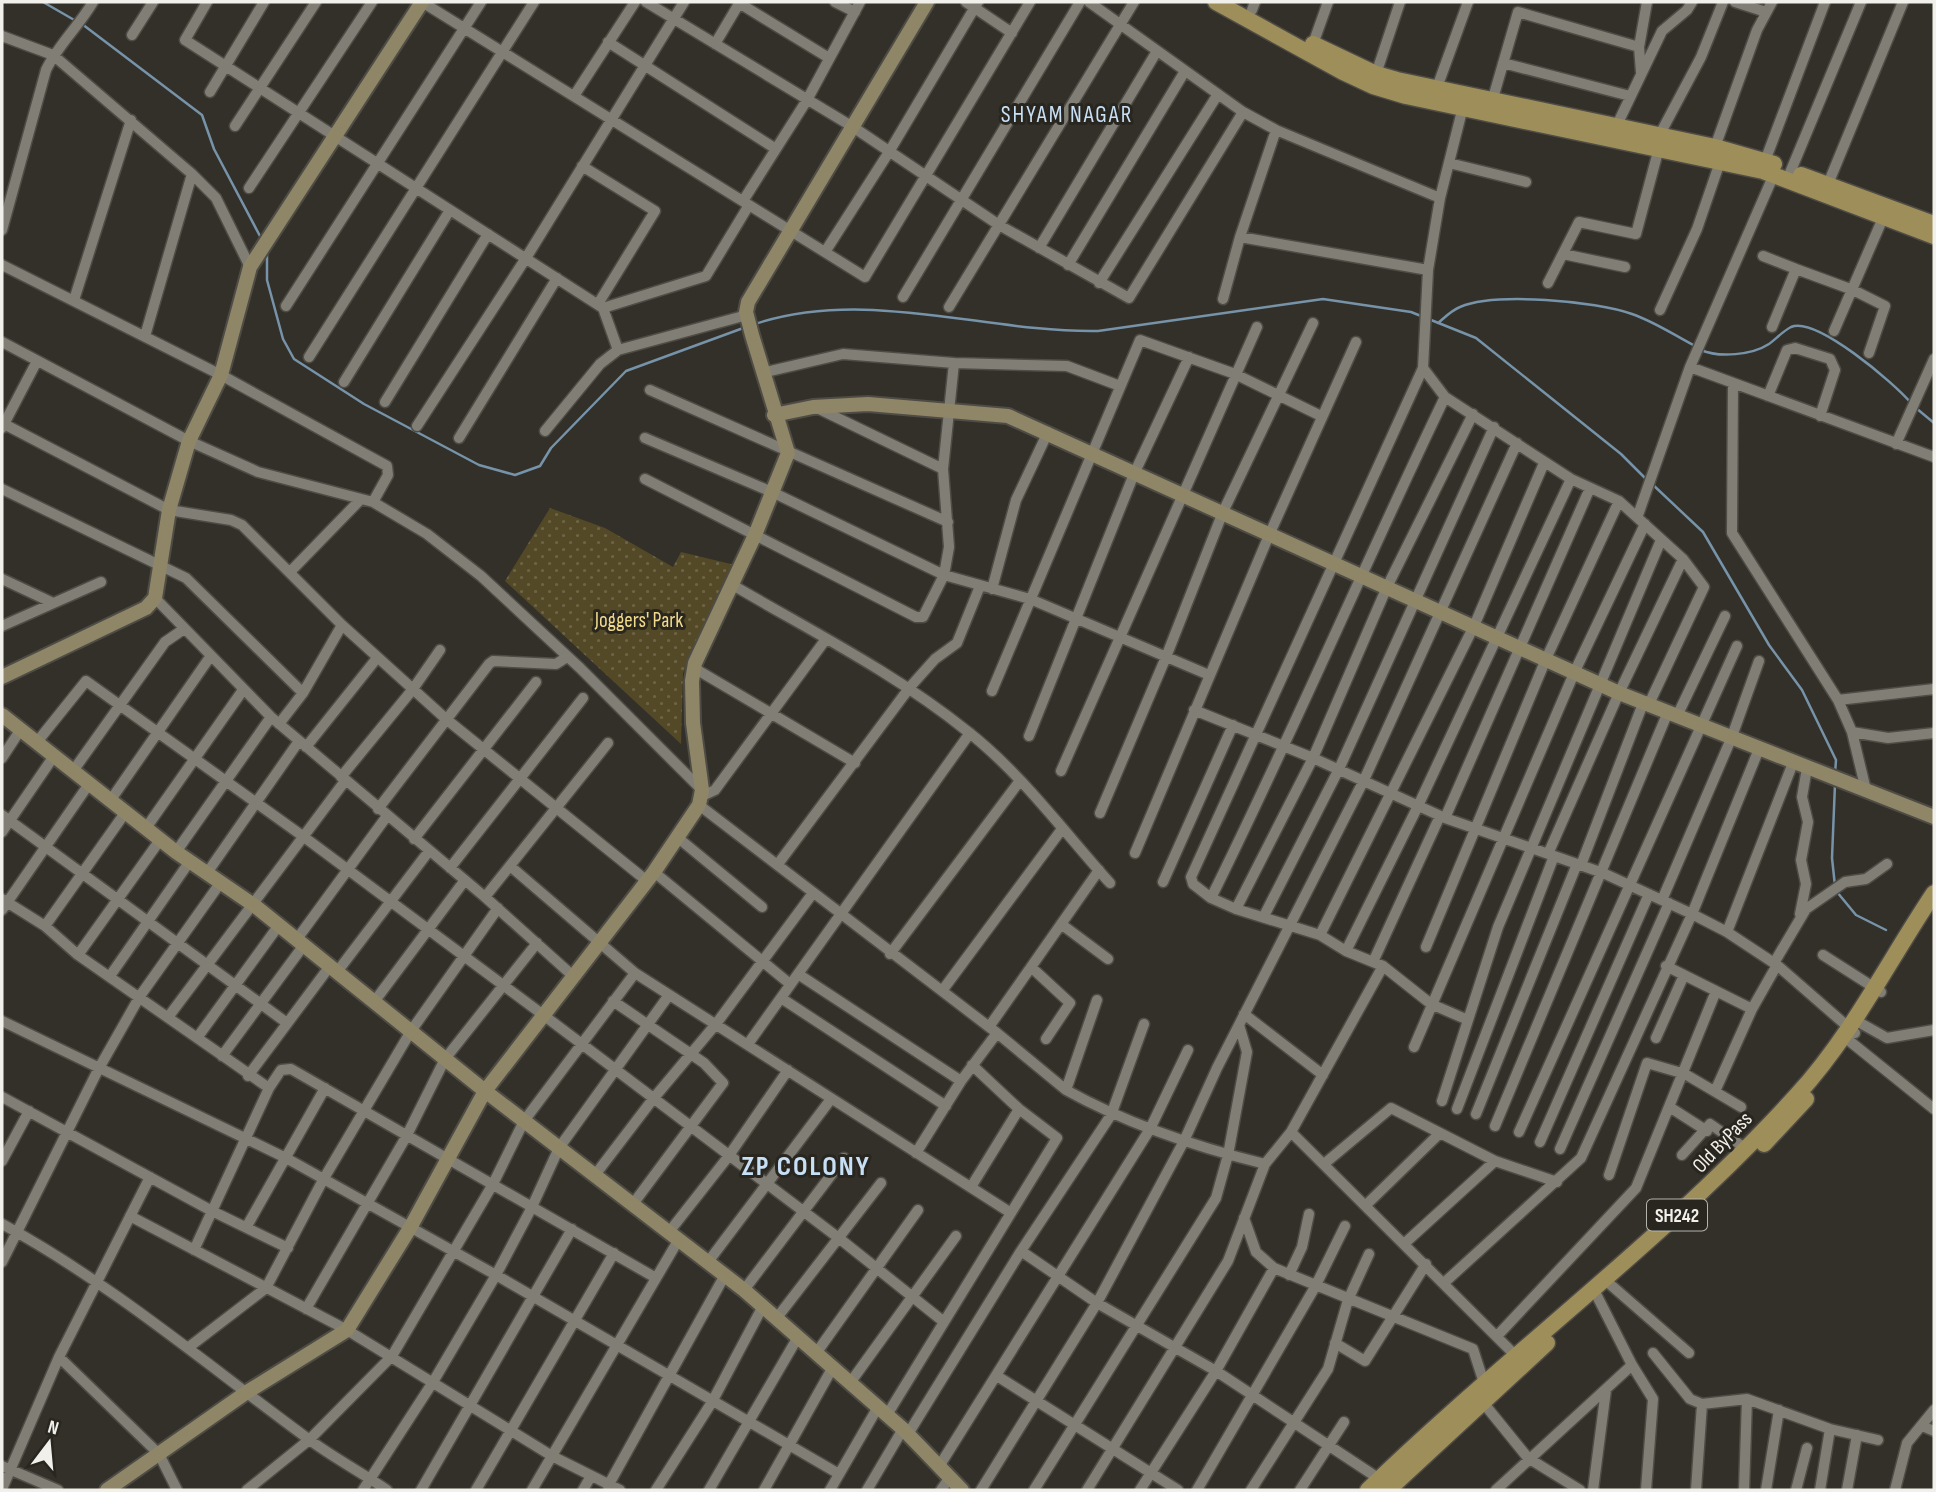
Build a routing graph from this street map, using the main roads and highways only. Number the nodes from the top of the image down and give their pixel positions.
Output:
1 (1216, 2) edge
2 (1237, 2) edge
3 (1254, 6) edge
4 (1434, 95) junction
5 (1491, 107) junction
6 (1659, 142) junction
7 (1779, 171) junction
8 (1934, 225) edge
9 (1934, 236) edge
10 (1934, 893) edge
11 (1934, 908) edge
12 (1877, 990) junction
13 (1851, 1030) junction
14 (1602, 1287) junction
15 (1382, 1487) edge

1 - 4 main road
2 - 3 main road
3 - 4 main road
4 - 5 main road
5 - 6 main road
5 - 6 main road
6 - 7 main road
7 - 8 main road
7 - 9 main road
10 - 12 main road, Old ByPass / SH242
11 - 12 main road, Old ByPass / SH242
12 - 13 main road, Old ByPass / SH242
13 - 14 main road, Old ByPass / SH242
13 - 14 main road, Old ByPass / SH242
14 - 15 main road, Old ByPass / SH242

